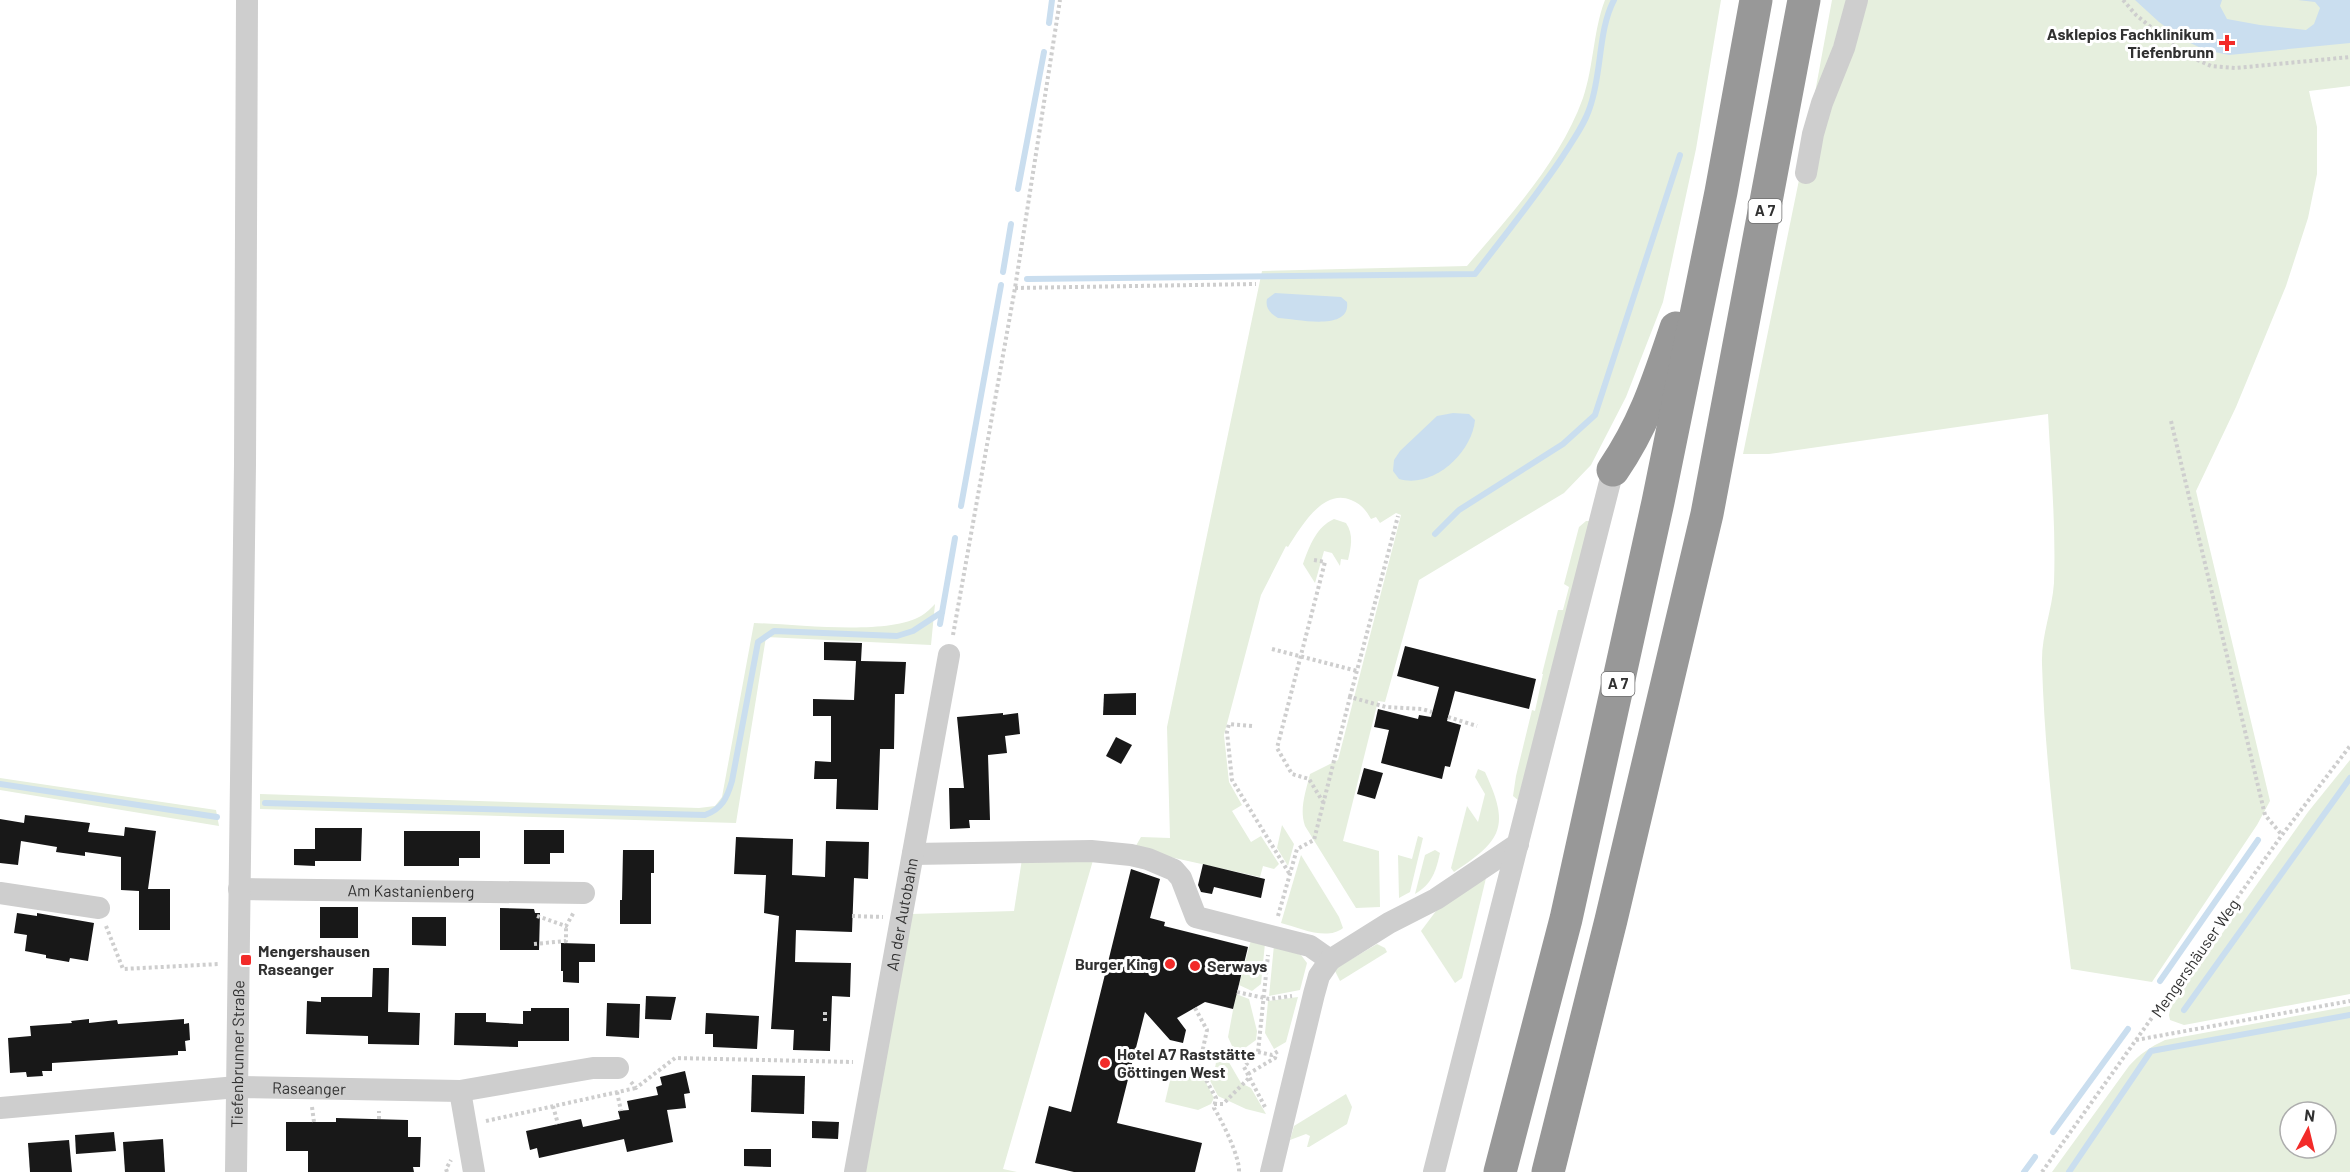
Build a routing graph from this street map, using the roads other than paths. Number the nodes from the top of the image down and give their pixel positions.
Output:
1 (247, 0) edge
2 (1756, 0) edge
3 (1804, 0) edge
4 (1857, 0) edge
5 (1806, 173) dead end
6 (1721, 192) junction
7 (1613, 470) joint
8 (949, 655) road end
9 (1518, 844) junction
10 (913, 854) junction
11 (239, 889) junction
12 (0, 893) edge
13 (585, 893) dead end
14 (99, 908) road end
15 (1330, 960) junction
16 (618, 1068) road end
17 (237, 1087) junction
18 (460, 1091) junction
19 (0, 1108) edge
20 (236, 1172) edge
21 (474, 1172) edge
22 (855, 1172) edge
23 (1270, 1172) edge
24 (1434, 1172) edge
25 (1500, 1172) edge
26 (1548, 1172) edge

1 - 11 street, Tiefenbrunner Straße
2 - 6 highway, A 7
3 - 26 highway, A 7
4 - 5 street
6 - 7 highway
6 - 25 highway, A 7
7 - 9 street
8 - 10 street, An der Autobahn
9 - 15 street
9 - 24 street
10 - 15 street
10 - 22 street, An der Autobahn
11 - 13 street, Am Kastanienberg
11 - 17 street, Tiefenbrunner Straße
12 - 14 street
15 - 23 street
16 - 18 street, Raseanger
17 - 18 street, Raseanger
17 - 19 street, Raseanger
17 - 20 street, Tiefenbrunner Straße
18 - 21 street

